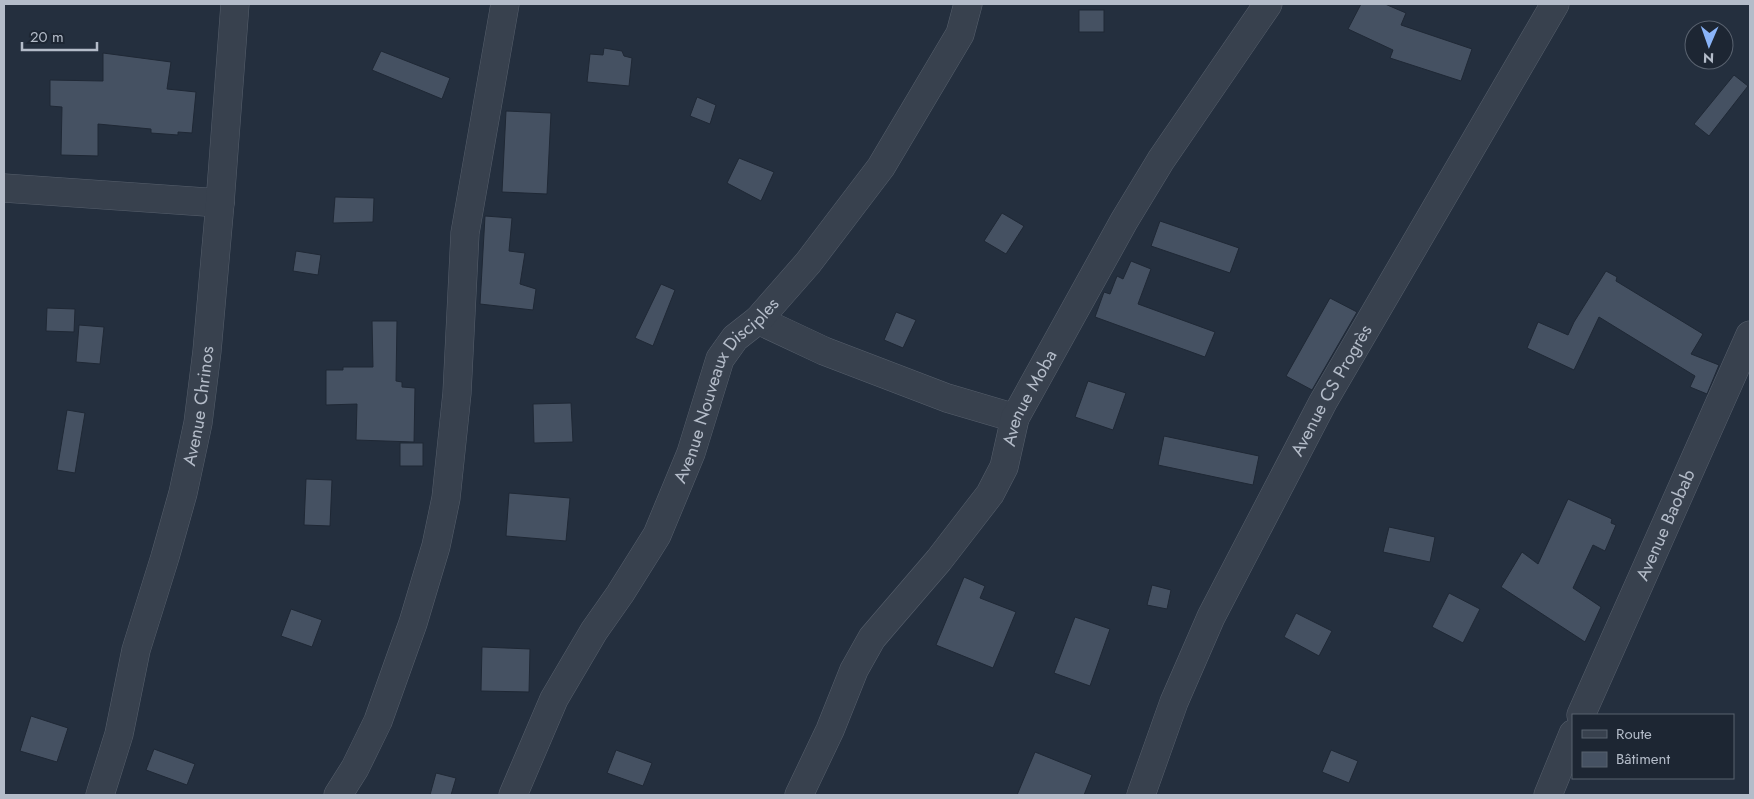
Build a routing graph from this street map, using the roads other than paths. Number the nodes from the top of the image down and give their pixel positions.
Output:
1 (235, 4) edge
2 (505, 4) edge
3 (968, 4) edge
4 (1268, 4) edge
5 (1555, 4) edge
6 (4, 188) edge
7 (220, 203) junction
8 (758, 320) junction
9 (1750, 335) edge
10 (1015, 418) junction
11 (1581, 714) edge
12 (1572, 736) edge
13 (100, 795) edge
14 (338, 795) edge
15 (513, 795) edge
16 (800, 795) edge
17 (1141, 795) edge
18 (1548, 795) edge

1 - 7 street, Avenue Chrinos
2 - 14 street
3 - 8 street, Avenue Nouveaux Disciples
4 - 10 street, Avenue Moba
5 - 17 street, Avenue CS Progrès
6 - 7 street
7 - 13 street, Avenue Chrinos
8 - 10 street
8 - 15 street, Avenue Nouveaux Disciples
9 - 11 street, Avenue Baobab
10 - 16 street, Avenue Moba
12 - 18 street

